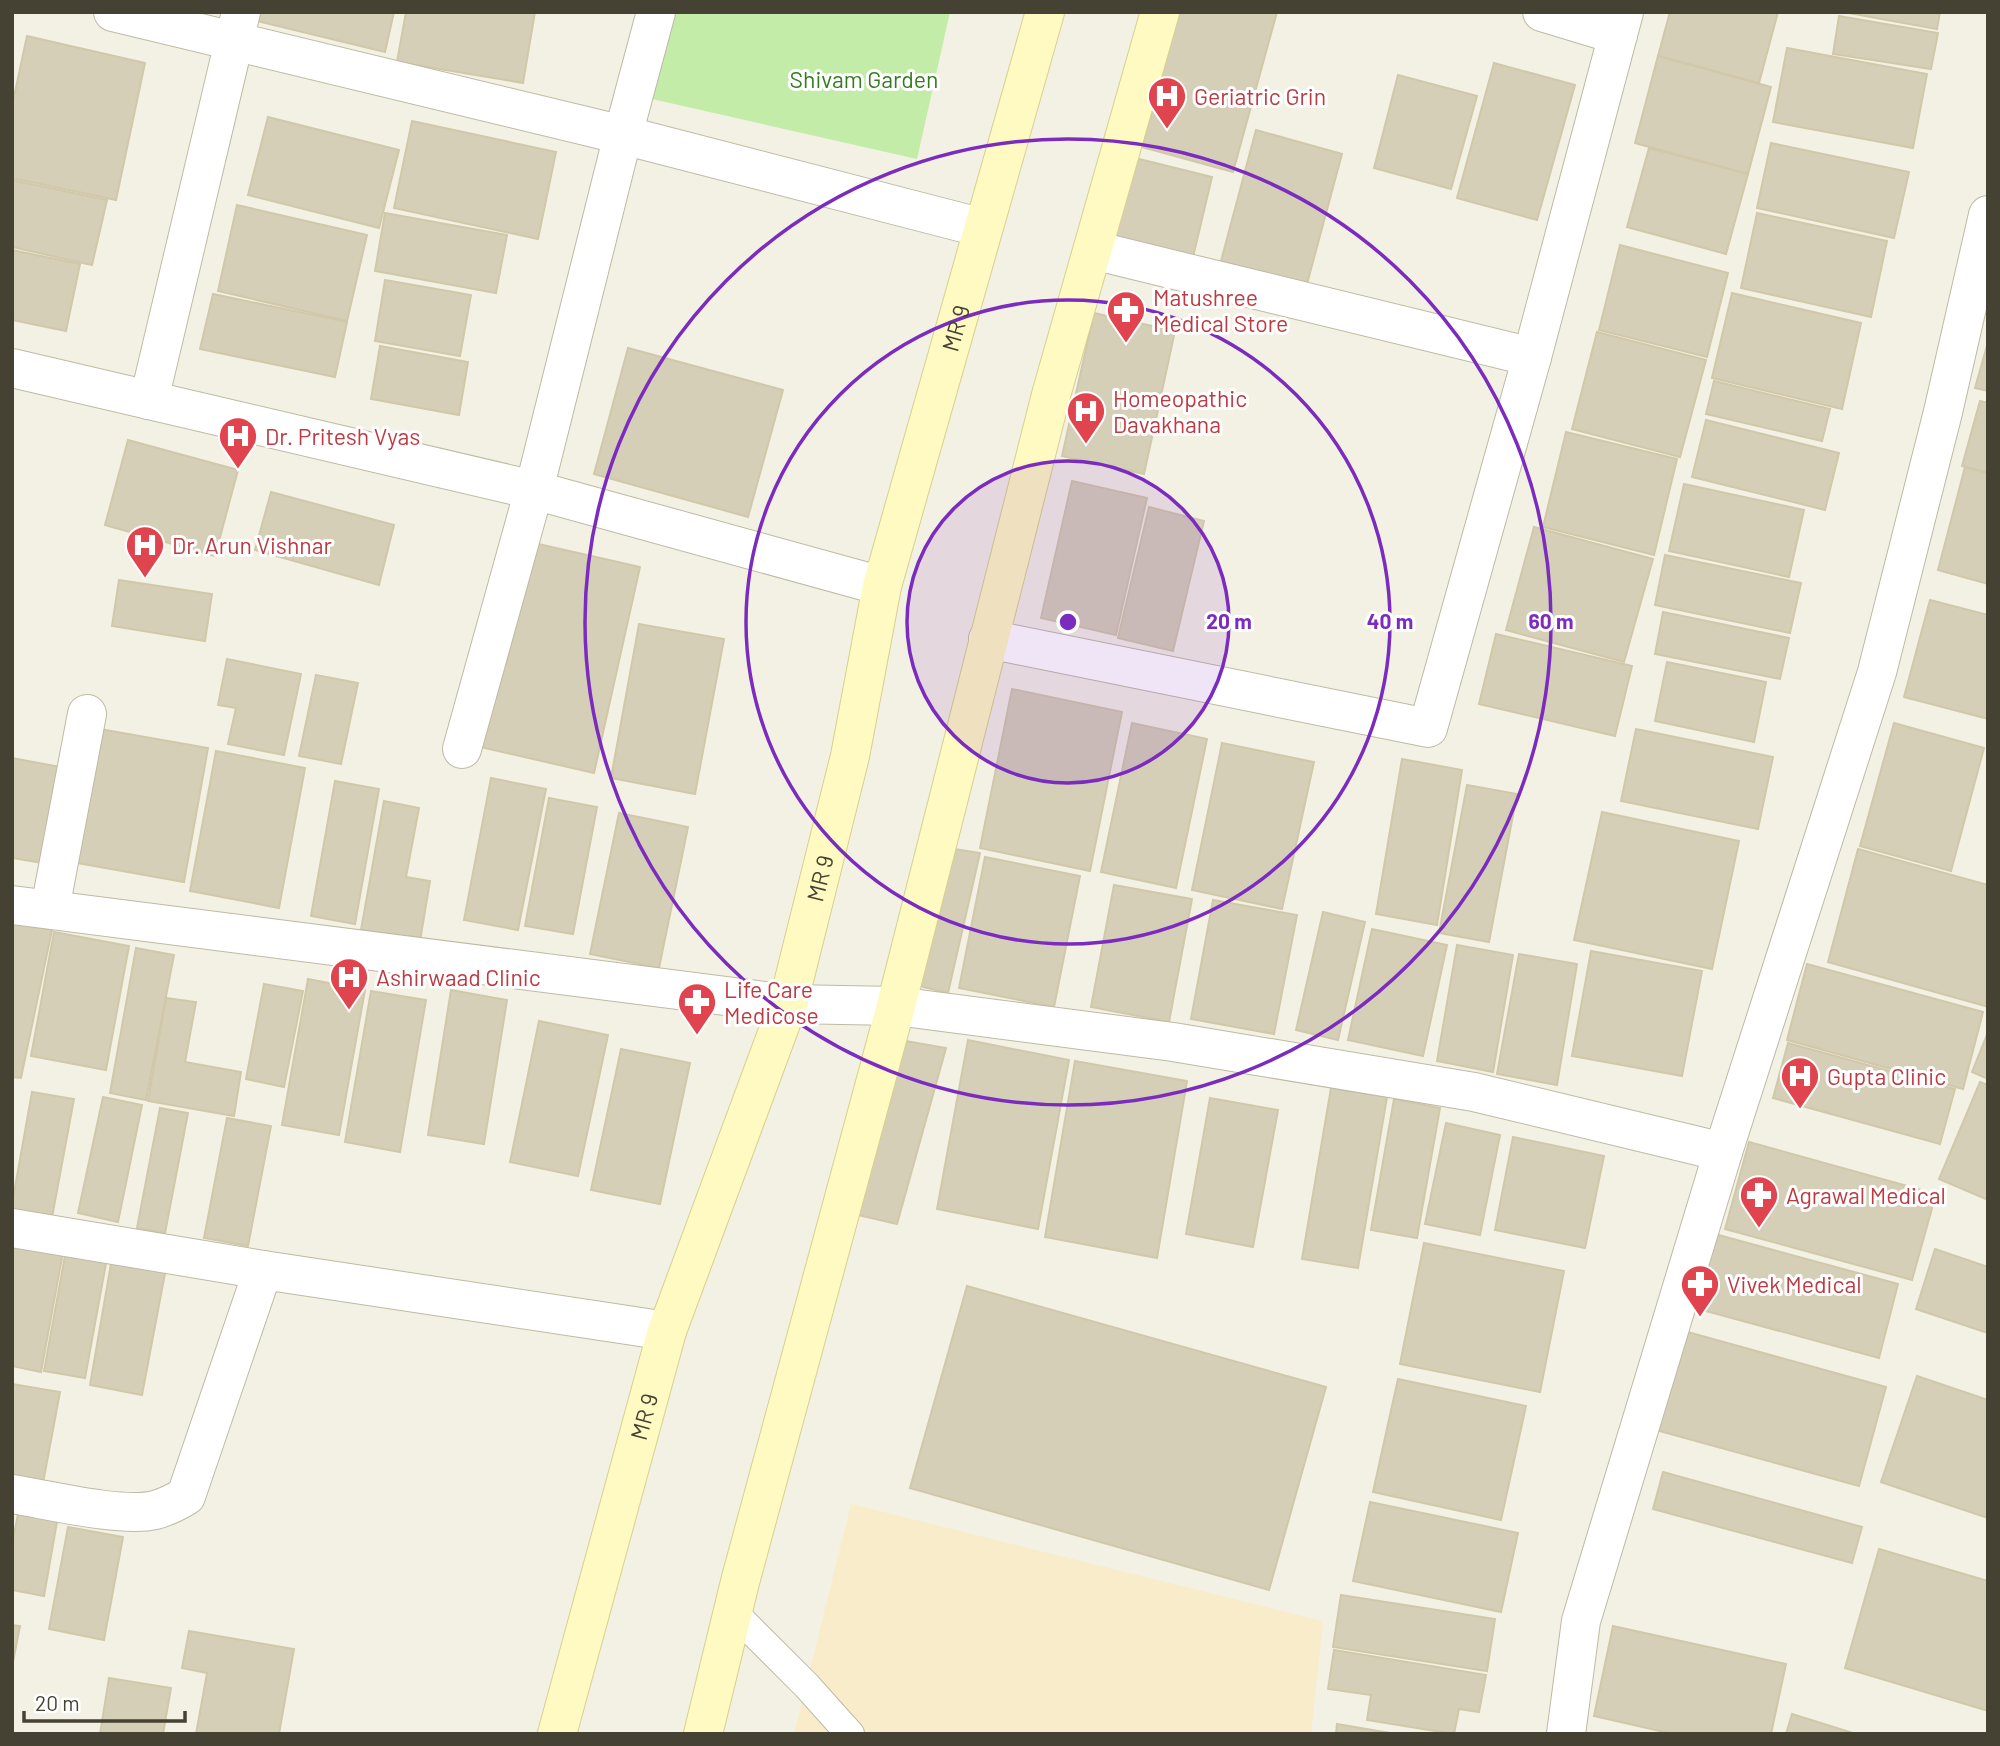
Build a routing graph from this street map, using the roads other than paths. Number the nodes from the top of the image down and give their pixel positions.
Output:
1 (113, 12) edge
2 (656, 12) edge
3 (1045, 12) edge
4 (1160, 12) edge
5 (1542, 12) edge
6 (1621, 24) edge
7 (237, 27) edge
8 (623, 135) junction
9 (1988, 215) edge
10 (983, 228) junction
11 (1093, 250) junction
12 (1532, 357) junction
13 (12, 368) edge
14 (149, 400) junction
15 (534, 490) junction
16 (882, 586) junction
17 (988, 639) junction
18 (87, 714) dead end
19 (462, 749) dead end
20 (12, 905) edge
21 (50, 909) junction
22 (788, 1004) junction
23 (896, 1006) junction
24 (1723, 1152) junction
25 (12, 1228) edge
26 (263, 1270) junction
27 (667, 1331) junction
28 (12, 1494) edge
29 (733, 1612) junction
30 (557, 1734) edge
31 (703, 1734) edge
32 (850, 1734) edge
33 (1566, 1734) edge

1 - 7 street
2 - 8 street
3 - 10 main road, MR 9
4 - 11 main road
5 - 6 street
6 - 12 street
7 - 8 street
7 - 14 street
8 - 10 street
8 - 15 street
9 - 24 street
10 - 16 main road, MR 9
11 - 12 street
11 - 17 main road
12 - 17 street
13 - 14 street
14 - 15 street
15 - 16 street
15 - 19 street
16 - 22 main road, MR 9
17 - 23 main road
18 - 21 street
20 - 21 street
21 - 22 street
22 - 23 street
22 - 27 main road, MR 9
23 - 24 street
23 - 29 main road
24 - 33 street
25 - 26 street
26 - 27 street
26 - 28 street
27 - 30 main road, MR 9
29 - 31 main road
29 - 32 lane

